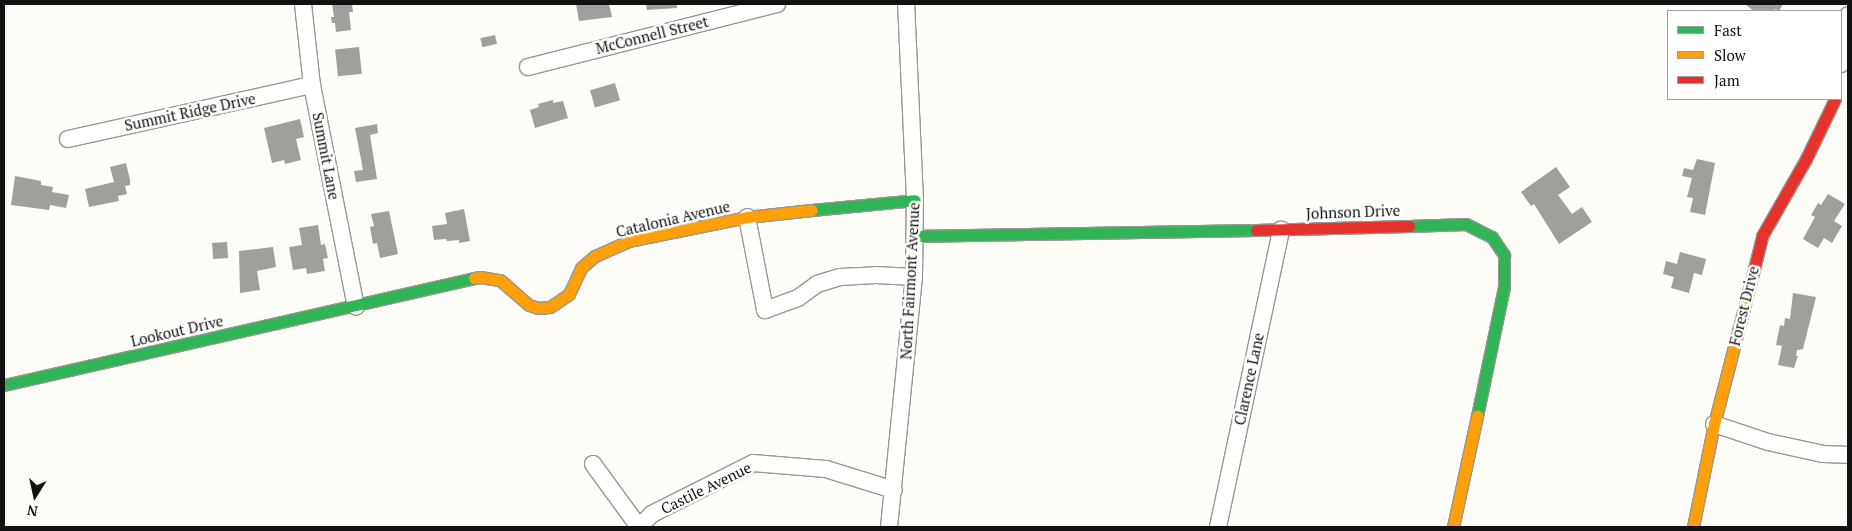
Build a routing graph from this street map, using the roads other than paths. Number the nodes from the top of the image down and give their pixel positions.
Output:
1 (304, 4) edge
2 (777, 4) edge
3 (906, 4) edge
4 (1848, 16) edge
5 (1842, 57) edge
6 (528, 66) dead end
7 (312, 85) junction
8 (1835, 100) edge
9 (68, 139) dead end
10 (916, 200) junction
11 (747, 217) junction
12 (1281, 230) junction
13 (913, 236) junction
14 (914, 277) junction
15 (356, 307) junction
16 (4, 385) edge
17 (1714, 424) junction
18 (1848, 455) edge
19 (593, 464) dead end
20 (894, 490) junction
21 (639, 527) edge
22 (889, 527) edge
23 (1218, 527) edge
24 (1454, 527) edge
25 (1693, 527) edge

1 - 7 street, Summit Lane
2 - 6 street, McConnell Street
3 - 10 street, North Fairmont Avenue
4 - 5 street
7 - 9 street, Summit Ridge Drive
7 - 15 street, Summit Lane
8 - 17 street, Forest Drive
10 - 11 street, Catalonia Avenue
10 - 13 street, North Fairmont Avenue
11 - 14 street
11 - 15 street, Catalonia Avenue
12 - 13 street, Johnson Drive
12 - 23 street, Clarence Lane
12 - 24 street, Johnson Drive
13 - 14 street, North Fairmont Avenue
14 - 20 street, North Fairmont Avenue
15 - 16 street, Lookout Drive
17 - 18 street
17 - 25 street, Forest Drive
19 - 21 street
20 - 21 street, Castile Avenue
20 - 22 street, North Fairmont Avenue

